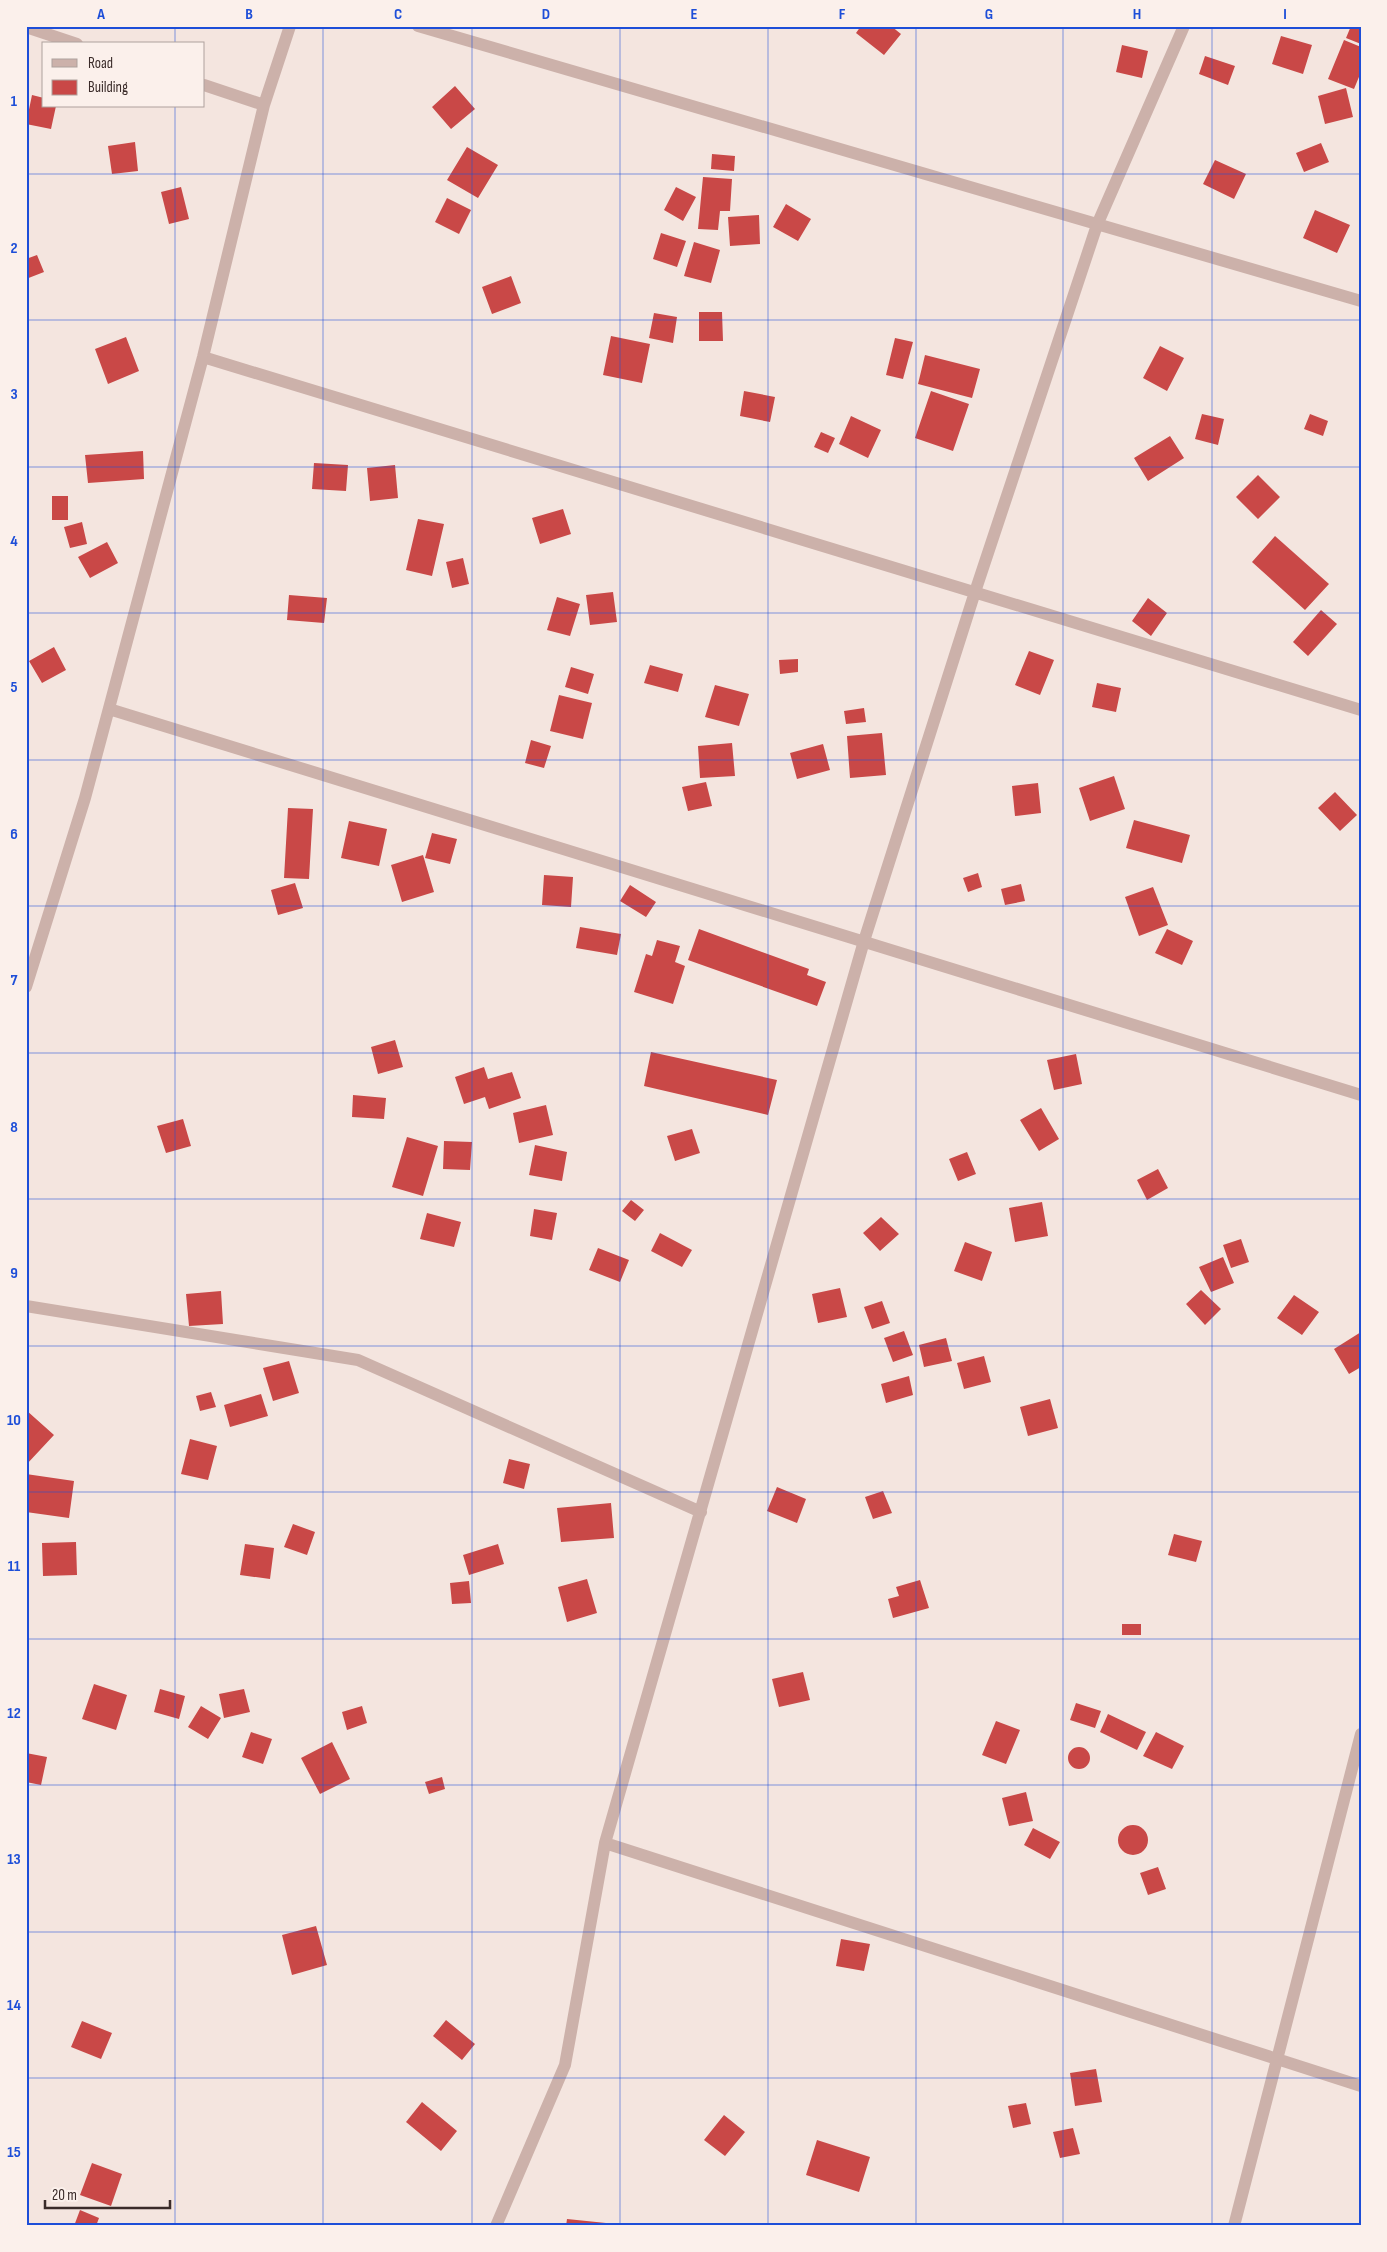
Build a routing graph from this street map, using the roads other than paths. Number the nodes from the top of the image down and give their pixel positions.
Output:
1 (290, 26) edge
2 (418, 26) edge
3 (1184, 26) edge
4 (26, 27) edge
5 (71, 42) edge
6 (205, 85) edge
7 (264, 105) junction
8 (1097, 225) junction
9 (1361, 302) edge
10 (203, 357) junction
11 (975, 592) junction
12 (109, 708) junction
13 (1361, 710) edge
14 (864, 941) junction
15 (26, 987) edge
16 (1361, 1095) edge
17 (26, 1306) edge
18 (701, 1512) junction
19 (1361, 1734) edge
20 (605, 1842) junction
21 (1276, 2060) junction
22 (1361, 2086) edge
23 (496, 2226) edge
24 (1234, 2226) edge

1 - 7 street
2 - 8 street
3 - 8 street
4 - 5 street
6 - 7 street
7 - 10 street
8 - 9 street
8 - 11 street
10 - 11 street
10 - 12 street
11 - 13 street
11 - 14 street
12 - 14 street
12 - 15 street
14 - 16 street
14 - 18 street
17 - 18 street
18 - 20 street
19 - 21 street
20 - 21 street
20 - 23 street
21 - 22 street
21 - 24 street

